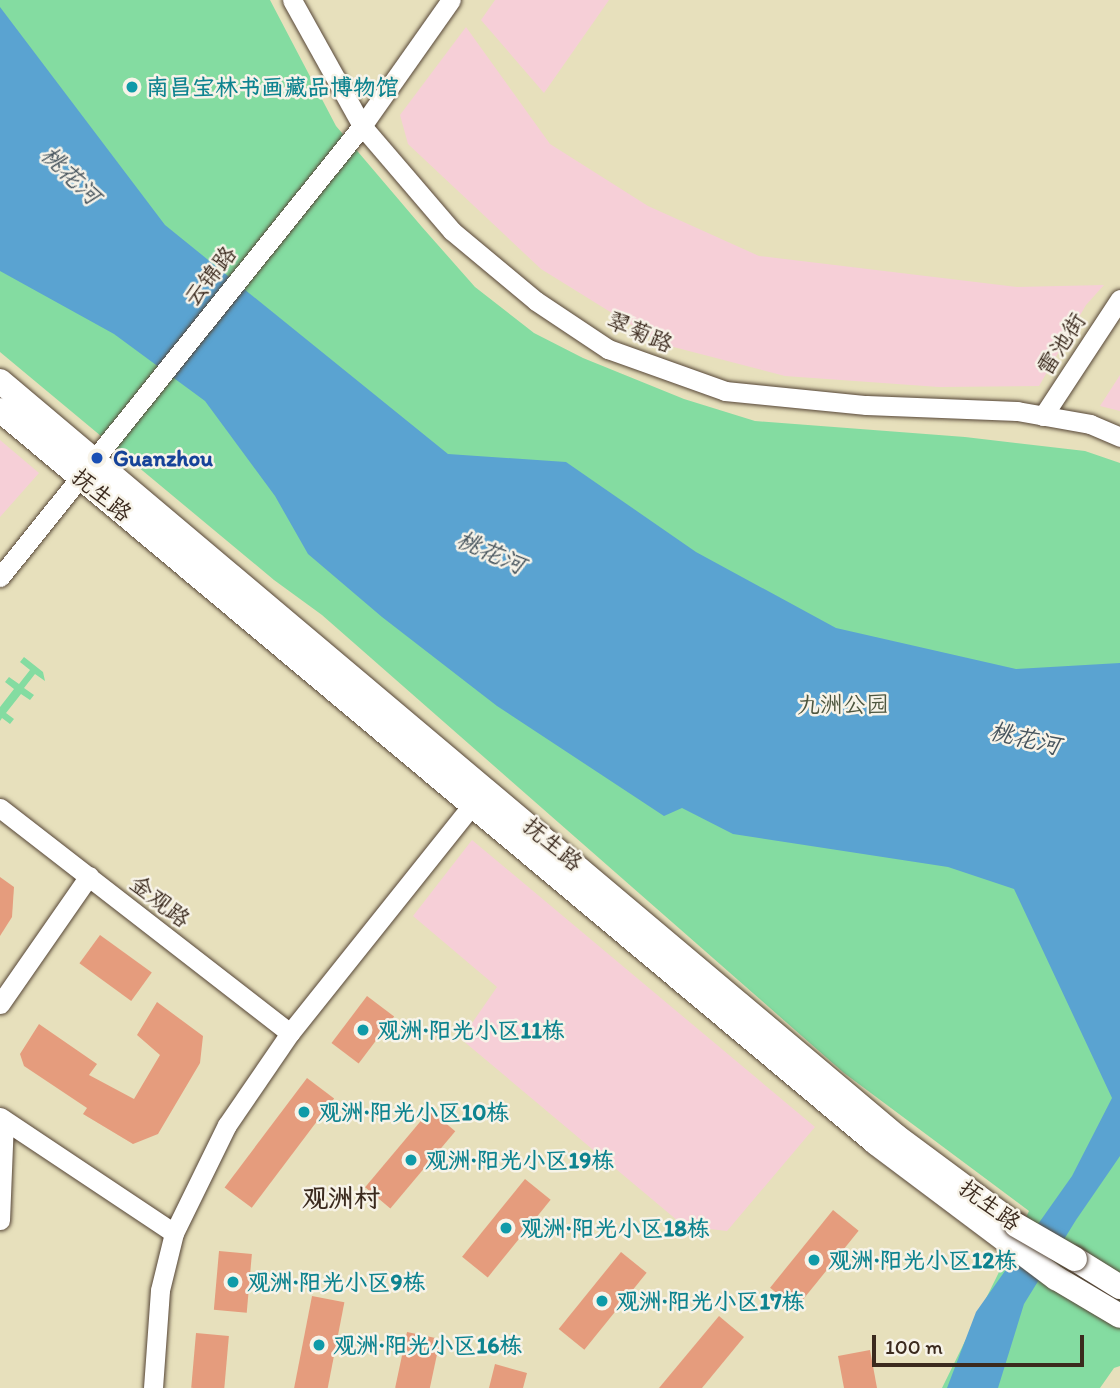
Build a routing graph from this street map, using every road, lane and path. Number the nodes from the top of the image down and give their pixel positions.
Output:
1 (292, 0) edge
2 (451, 0) edge
3 (362, 127) junction
4 (1120, 299) edge
5 (0, 381) edge
6 (0, 410) edge
7 (1043, 416) junction
8 (1120, 437) edge
9 (87, 470) junction
10 (0, 577) edge
11 (479, 796) junction
12 (0, 807) edge
13 (89, 876) junction
14 (0, 1004) edge
15 (290, 1032) junction
16 (2, 1119) edge
17 (0, 1220) edge
18 (1009, 1232) junction
19 (174, 1233) junction
20 (1120, 1287) edge
21 (1120, 1316) edge
22 (153, 1388) edge

1 - 3 street, 翠菊路
2 - 3 street, 云锦路
3 - 7 street, 翠菊路
3 - 9 street, 云锦路
4 - 7 street, 雷池街
5 - 9 main road, 抚生路
6 - 9 main road, 抚生路
7 - 8 street, 翠菊路
9 - 10 street, 云锦路
9 - 11 main road, 抚生路
11 - 15 street
11 - 18 main road, 抚生路
12 - 13 street, 金观路
13 - 14 street
13 - 15 street, 金观路
15 - 19 street
16 - 17 street
16 - 19 street
18 - 20 main road, 抚生路, bridge
18 - 21 main road, 抚生路
19 - 22 street

